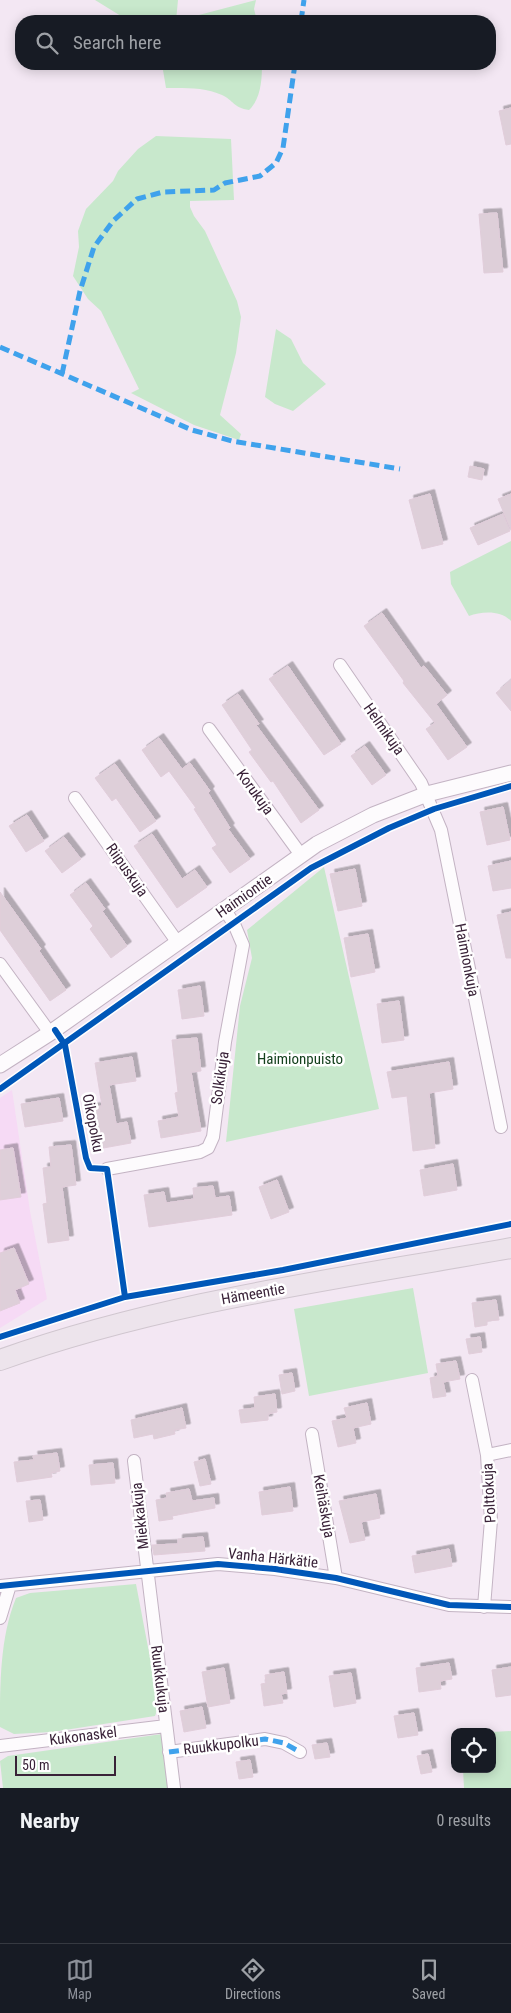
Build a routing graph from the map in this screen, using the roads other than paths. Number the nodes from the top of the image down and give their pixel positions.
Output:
1 (340, 665) dead end
2 (209, 729) dead end
3 (511, 773) edge
4 (427, 794) junction
5 (75, 798) dead end
6 (301, 855) junction
7 (225, 910) junction
8 (178, 943) junction
9 (0, 964) edge
10 (50, 1033) junction
11 (0, 1065) edge
12 (501, 1127) dead end
13 (107, 1169) dead end
14 (511, 1248) edge
15 (0, 1360) edge
16 (472, 1380) dead end
17 (312, 1434) dead end
18 (511, 1450) edge
19 (487, 1454) junction
20 (134, 1461) dead end
21 (146, 1570) junction
22 (336, 1578) junction
23 (5, 1586) edge
24 (484, 1607) junction
25 (511, 1607) edge
26 (0, 1618) edge
27 (166, 1726) junction
28 (0, 1746) edge
29 (169, 1752) junction
30 (300, 1752) dead end
31 (174, 1788) edge

1 - 4 street, Helmikuja
2 - 6 street, Korukuja
3 - 4 street, Haimiontie
4 - 6 street, Haimiontie
4 - 12 street, Haimionkuja
5 - 8 street, Riipuskuja
6 - 7 street, Haimiontie
7 - 8 street, Haimiontie
7 - 13 street, Solkikuja
8 - 10 street, Haimiontie
9 - 10 street
10 - 11 street, Haimiontie
14 - 15 highway, Hämeentie
16 - 19 street, Polttokuja
17 - 22 street, Keihäskuja
18 - 19 street
19 - 24 street, Polttokuja
20 - 21 street, Miekkakuja
21 - 22 street, Vanha Härkätie
21 - 23 street, Vanha Härkätie
21 - 27 street, Ruukkukuja
22 - 24 street, Vanha Härkätie
23 - 26 street
24 - 25 street, Vanha Härkätie
27 - 28 street, Kukonaskel
27 - 29 street, Ruukkukuja
29 - 30 street, Ruukkupolku
29 - 31 street, Ruukkukuja

